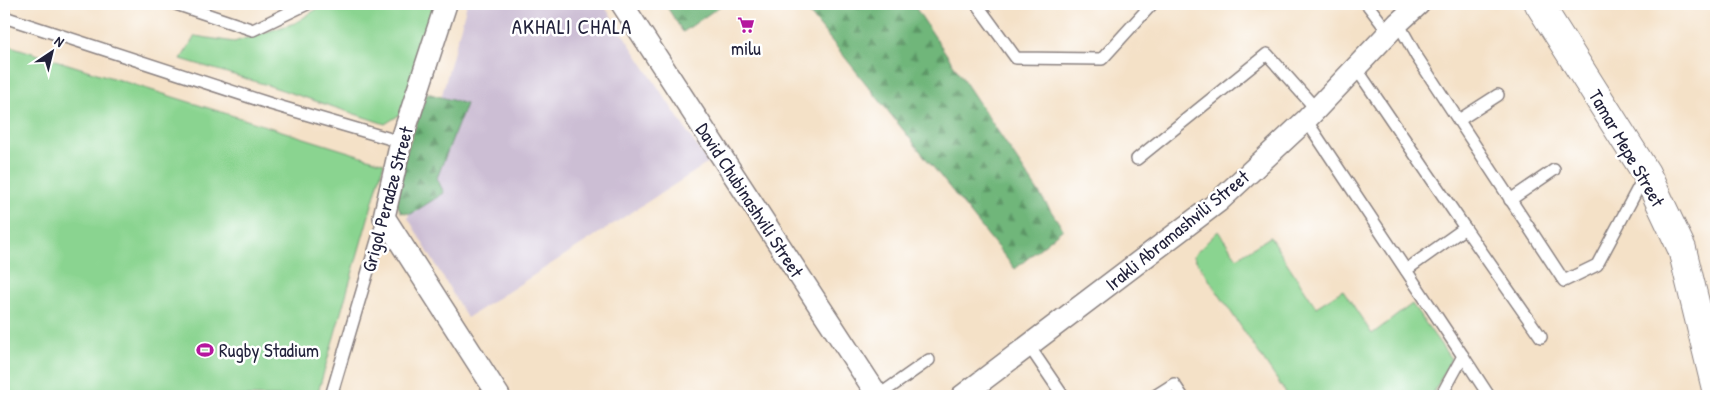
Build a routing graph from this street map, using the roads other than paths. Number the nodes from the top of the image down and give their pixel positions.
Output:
1 (176, 4) edge
2 (446, 4) edge
3 (622, 4) edge
4 (979, 4) edge
5 (1152, 4) edge
6 (1367, 4) edge
7 (1419, 4) edge
8 (1539, 4) edge
9 (303, 5) edge
10 (4, 18) edge
11 (1394, 28) junction
12 (1356, 68) junction
13 (1498, 95) dead end
14 (1311, 115) junction
15 (1459, 120) junction
16 (401, 142) junction
17 (1137, 159) dead end
18 (1554, 170) dead end
19 (1646, 173) junction
20 (1510, 200) junction
21 (384, 217) junction
22 (1465, 228) junction
23 (1406, 270) junction
24 (1541, 337) dead end
25 (1029, 346) junction
26 (1463, 356) junction
27 (930, 360) dead end
28 (1716, 389) edge
29 (331, 396) edge
30 (499, 396) edge
31 (878, 396) edge
32 (962, 396) edge
33 (1063, 396) edge
34 (1155, 396) edge
35 (1182, 396) edge
36 (1440, 396) edge
37 (1489, 396) edge

1 - 9 lane
2 - 16 street, Grigol Peradze Street
3 - 31 street, David Chubinashvili Street
4 - 5 lane
6 - 11 lane
7 - 11 street, Irakli Abramashvili Street
8 - 19 street, Tamar Mepe Street
10 - 16 lane
11 - 12 street, Irakli Abramashvili Street
11 - 15 lane
12 - 14 street, Irakli Abramashvili Street
12 - 22 lane
13 - 15 lane
14 - 17 lane
14 - 23 lane
14 - 25 street, Irakli Abramashvili Street
15 - 20 lane
16 - 21 street, Grigol Peradze Street
18 - 20 lane
19 - 20 lane
19 - 28 street, Tamar Mepe Street
21 - 29 lane, Grigol Peradze Street
21 - 30 street
22 - 23 lane
22 - 24 lane
23 - 26 lane
25 - 32 street, Irakli Abramashvili Street
25 - 33 lane
26 - 36 lane
26 - 37 lane
27 - 31 lane
34 - 35 lane

